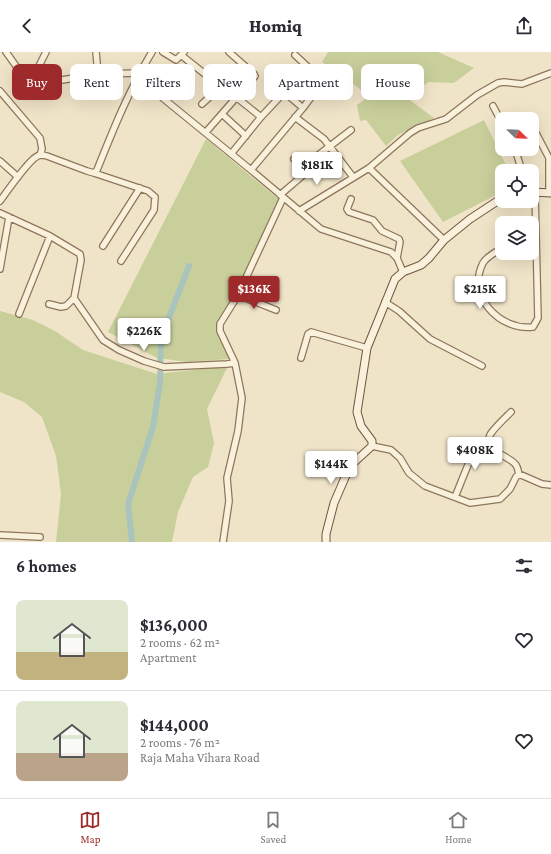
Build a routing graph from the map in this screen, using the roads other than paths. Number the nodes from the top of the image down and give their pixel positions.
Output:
1 (6, 52) edge
2 (46, 52) edge
3 (96, 52) edge
4 (152, 52) edge
5 (163, 52) edge
6 (229, 52) edge
7 (182, 54) edge
8 (295, 55) dead end
9 (15, 64) edge
10 (40, 64) edge
11 (97, 64) edge
12 (145, 64) edge
13 (243, 64) edge
14 (304, 64) edge
15 (203, 72) edge
16 (551, 73) edge
17 (131, 90) edge
18 (0, 91) edge
19 (168, 100) edge
20 (206, 100) edge
21 (234, 100) edge
22 (240, 100) edge
23 (277, 100) edge
24 (294, 100) edge
25 (309, 100) edge
26 (202, 104) dead end
27 (493, 106) dead end
28 (303, 108) junction
29 (496, 112) edge
30 (222, 114) junction
31 (261, 117) junction
32 (295, 117) junction
33 (351, 130) dead end
34 (206, 132) junction
35 (246, 136) junction
36 (539, 139) edge
37 (330, 146) junction
38 (231, 154) junction
39 (40, 155) junction
40 (294, 159) dead end
41 (0, 161) edge
42 (341, 161) junction
43 (306, 168) junction
44 (369, 168) junction
45 (251, 170) junction
46 (94, 172) junction
47 (18, 177) junction
48 (353, 177) junction
49 (140, 188) junction
50 (539, 192) edge
51 (550, 193) edge
52 (281, 196) junction
53 (351, 199) dead end
54 (0, 201) edge
55 (495, 203) edge
56 (299, 211) junction
57 (0, 213) edge
58 (10, 217) junction
59 (50, 236) junction
60 (444, 240) junction
61 (103, 246) dead end
62 (495, 253) edge
63 (397, 258) junction
64 (535, 260) edge
65 (121, 261) dead end
66 (0, 269) edge
67 (403, 272) junction
68 (238, 295) junction
69 (74, 298) junction
70 (385, 302) junction
71 (49, 304) dead end
72 (276, 310) dead end
73 (19, 314) dead end
74 (367, 348) junction
75 (301, 358) dead end
76 (235, 362) junction
77 (482, 366) dead end
78 (511, 412) dead end
79 (470, 442) dead end
80 (372, 446) junction
81 (519, 474) junction
82 (551, 485) edge
83 (455, 497) junction
84 (0, 535) edge
85 (40, 537) dead end
86 (223, 542) edge
87 (326, 542) edge

1 - 9 street
2 - 10 street
3 - 11 street
4 - 12 street
5 - 7 street
6 - 13 street
7 - 15 street
8 - 14 street
16 - 44 street
17 - 46 street
18 - 39 street
19 - 34 street
20 - 26 street
21 - 30 street
22 - 31 street
23 - 31 street
24 - 28 street
25 - 28 street
27 - 29 street
28 - 32 street
30 - 34 street
30 - 35 street
31 - 35 street
32 - 37 street
32 - 45 street
33 - 37 street
34 - 38 street
35 - 38 street
36 - 51 street
37 - 42 street
37 - 43 street
38 - 45 street
39 - 46 street
39 - 47 street
40 - 43 street
41 - 47 street
42 - 43 street
42 - 48 street
43 - 52 street
44 - 48 street
44 - 60 street
45 - 52 street
46 - 49 street
47 - 54 street
48 - 56 street
49 - 61 street
49 - 65 street
50 - 51 street
52 - 56 street
52 - 68 street
53 - 63 street
55 - 60 street
56 - 63 street
57 - 58 street
58 - 59 street
58 - 66 street
59 - 69 street
59 - 73 street
60 - 67 street
62 - 64 street
63 - 67 street
67 - 70 street
68 - 72 street
68 - 76 street
69 - 71 street
69 - 76 street
70 - 74 street
70 - 77 street
74 - 75 street
74 - 80 street
76 - 86 street
78 - 81 street
79 - 83 street
80 - 83 street
80 - 87 street
81 - 82 street
81 - 83 street
84 - 85 street

